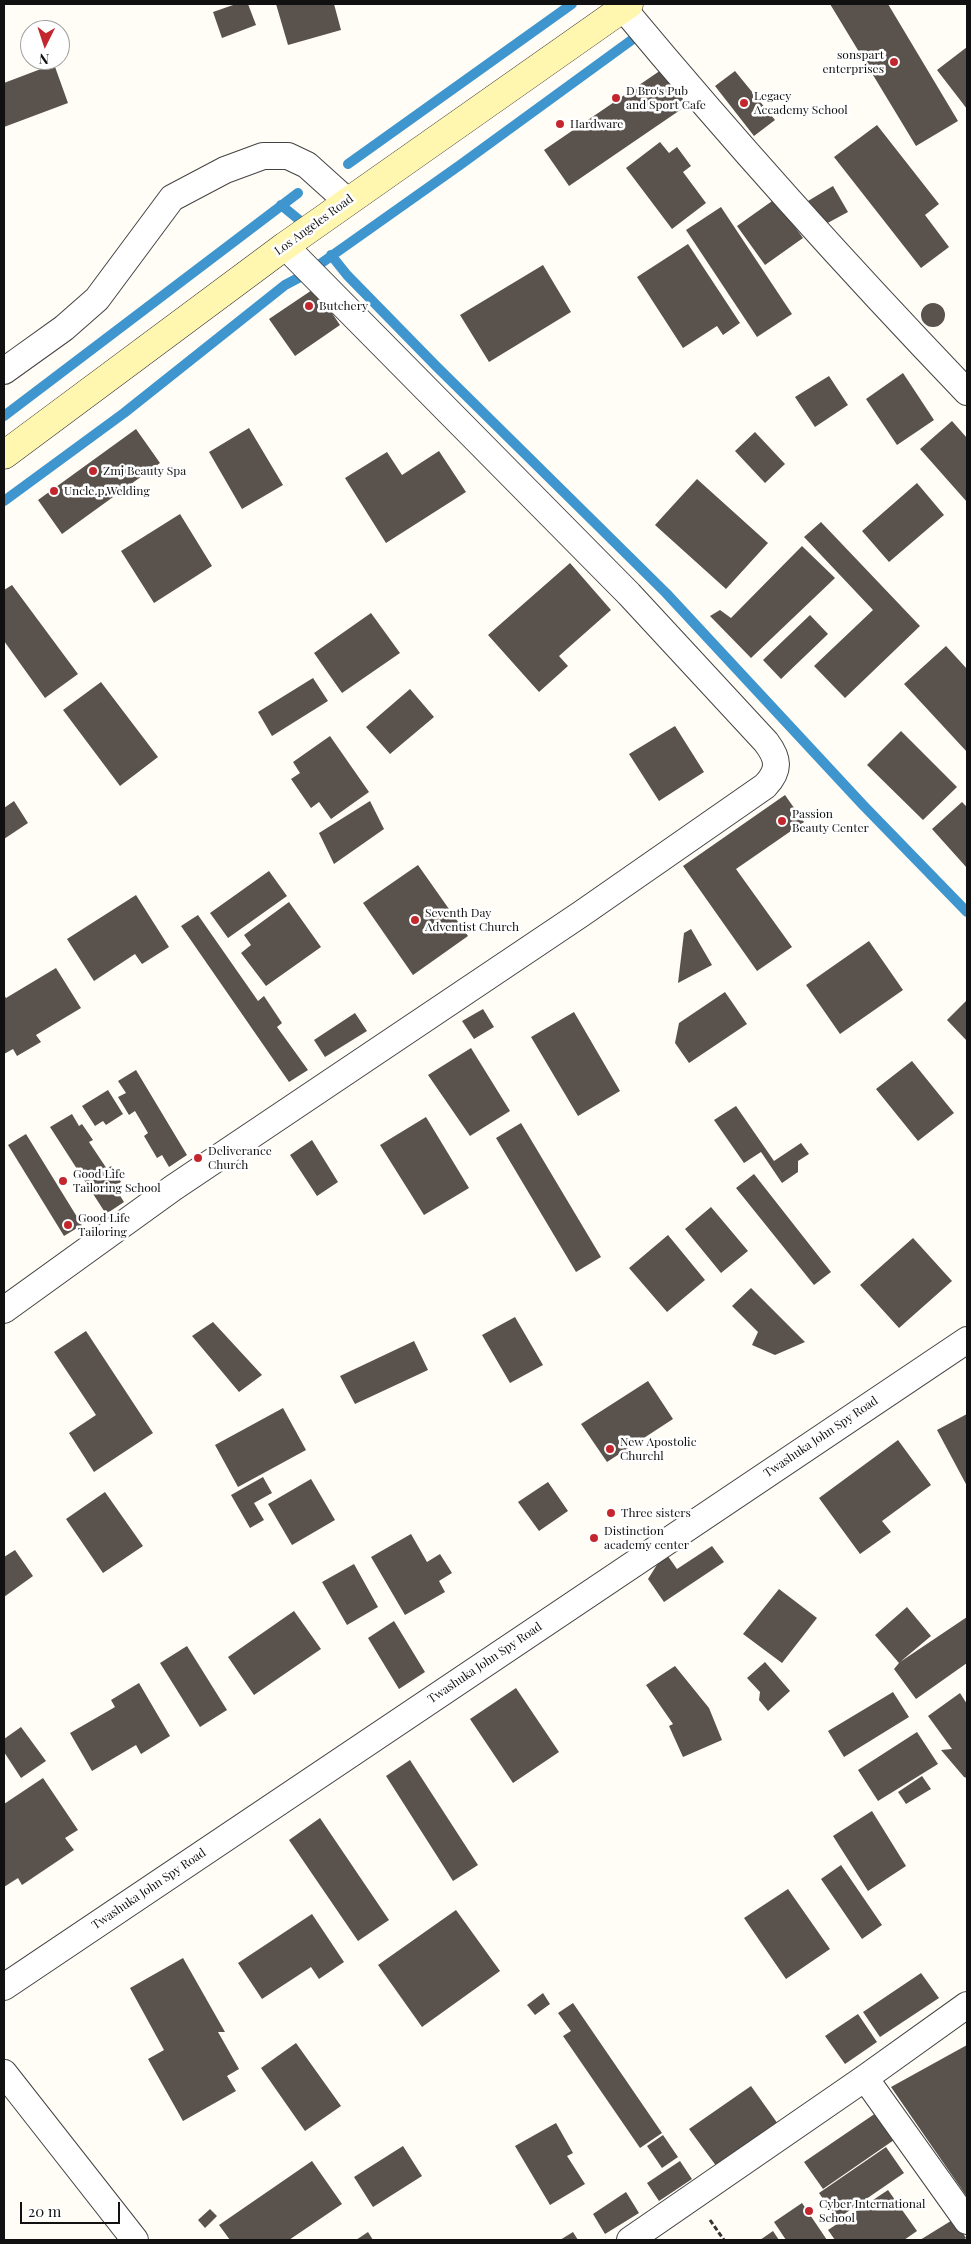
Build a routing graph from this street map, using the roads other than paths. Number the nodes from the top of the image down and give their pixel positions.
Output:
1 (626, 6) edge
2 (348, 201) junction
3 (285, 246) junction
4 (4, 371) edge
5 (967, 392) edge
6 (4, 455) edge
7 (4, 1310) edge
8 (967, 1340) edge
9 (4, 1987) edge
10 (967, 2004) edge
11 (4, 2073) edge
12 (865, 2078) junction
13 (967, 2221) edge
14 (135, 2240) edge
15 (630, 2240) edge

1 - 2 main road, Los Angeles Road
1 - 5 street
2 - 3 main road, Los Angeles Road
2 - 4 street
3 - 6 main road, Los Angeles Road
3 - 7 street
8 - 9 street, Twashuka John Spy Road
10 - 12 street
11 - 14 street
12 - 13 street
12 - 15 street

